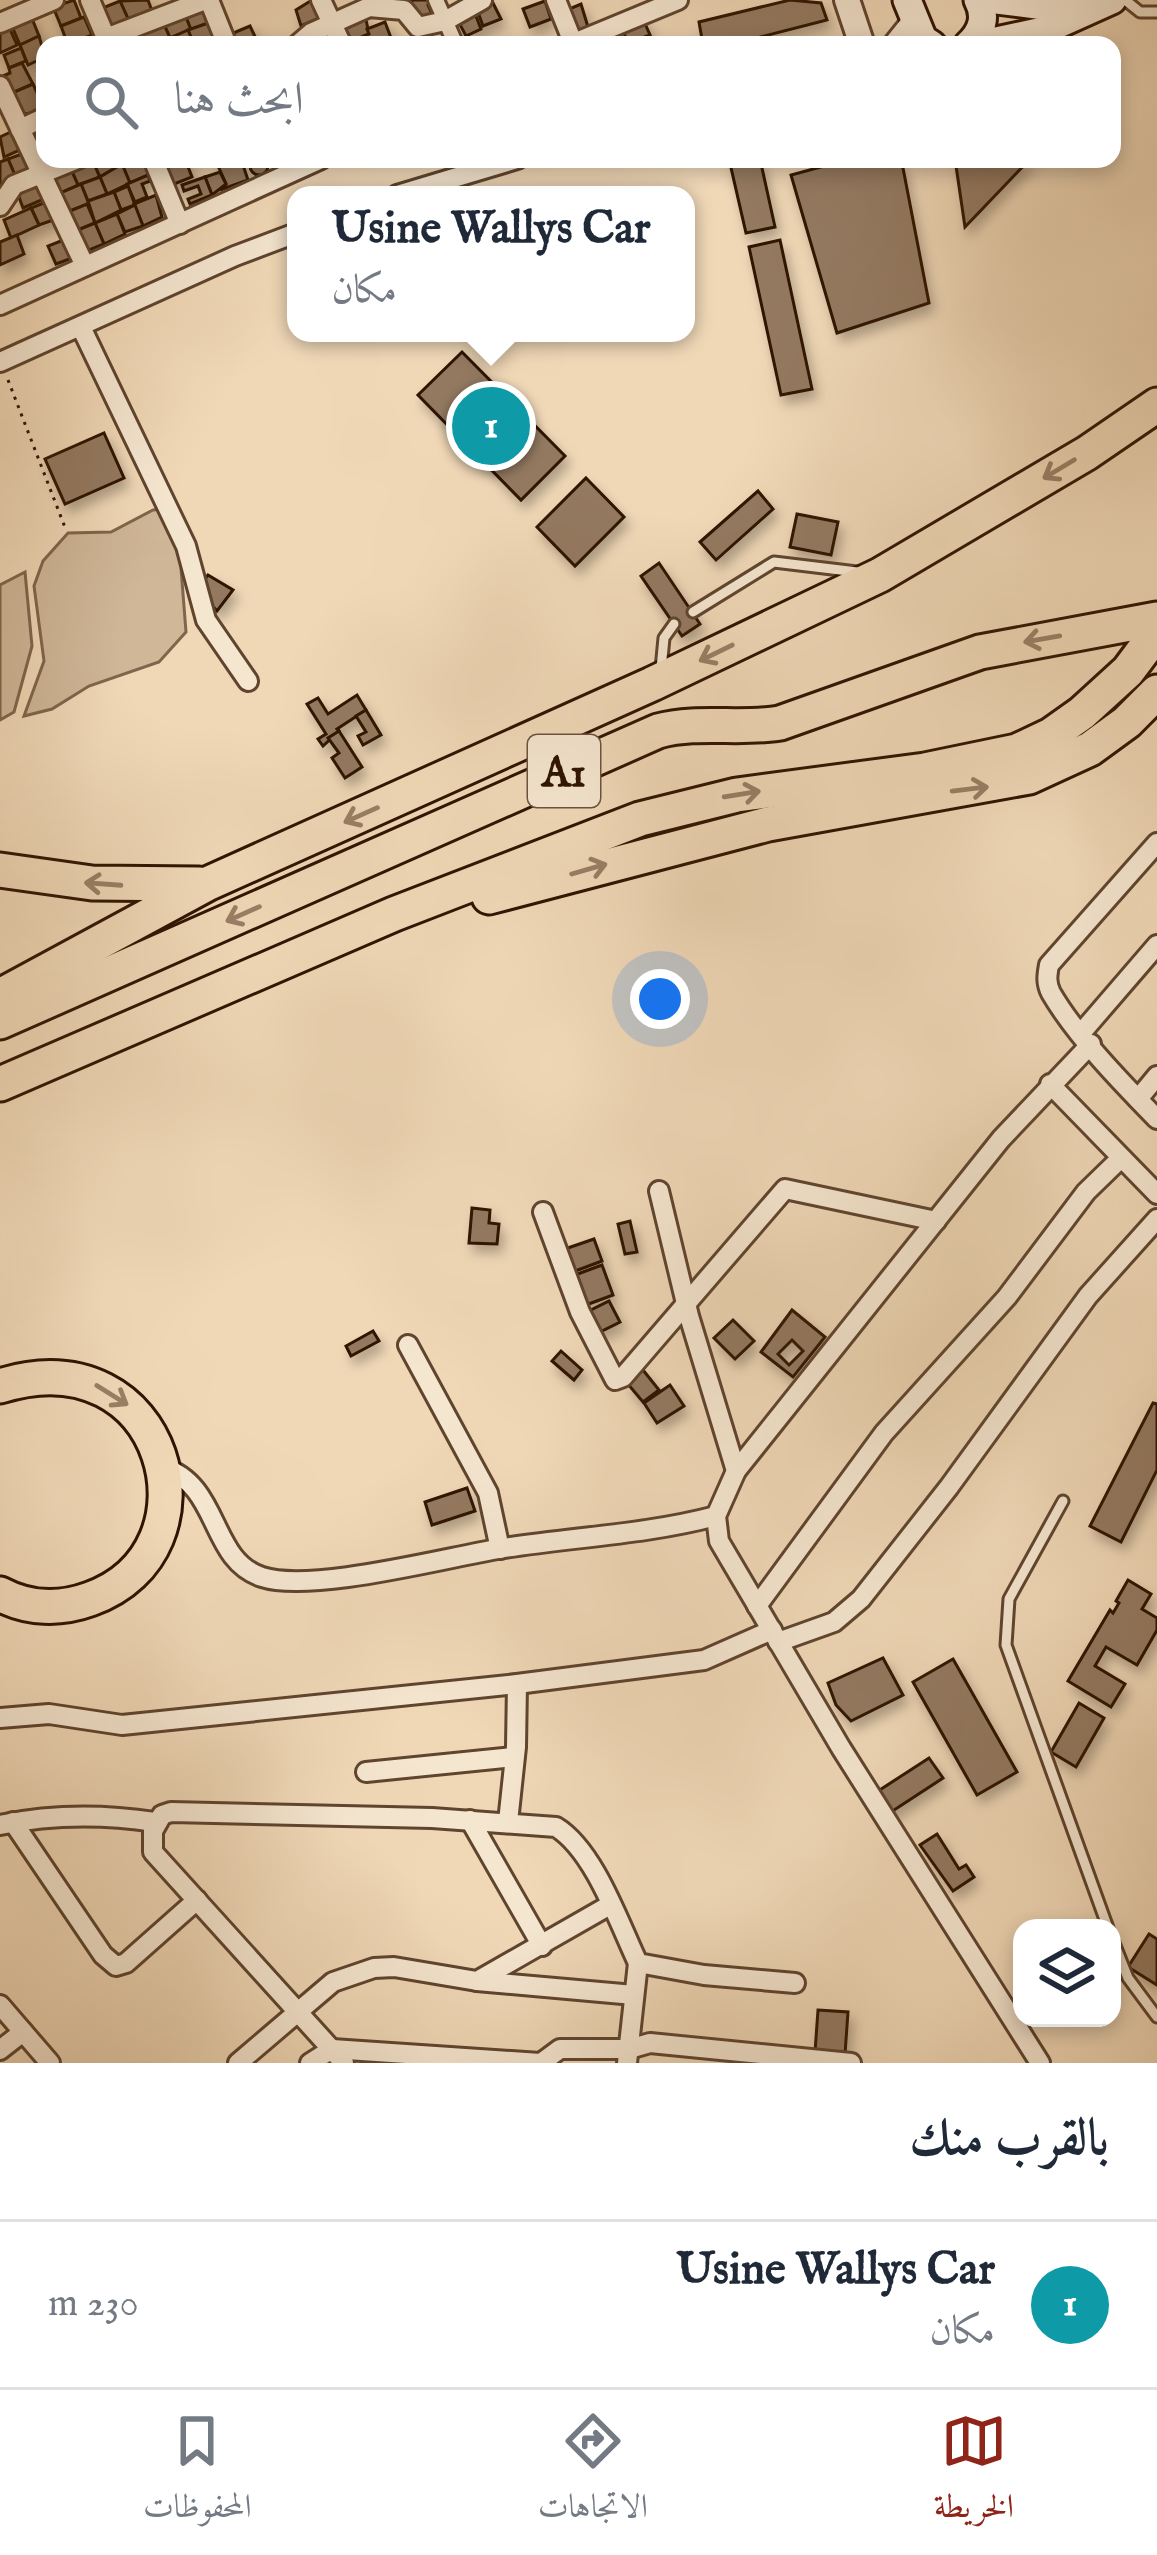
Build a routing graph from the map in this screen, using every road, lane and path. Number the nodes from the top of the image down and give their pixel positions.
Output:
1 (54, 0) edge
2 (90, 0) edge
3 (207, 0) edge
4 (321, 0) edge
5 (436, 0) edge
6 (482, 0) edge
7 (556, 0) edge
8 (678, 0) edge
9 (847, 0) edge
10 (978, 0) edge
11 (997, 0) edge
12 (1125, 0) edge
13 (1100, 6) edge
14 (915, 9) edge
15 (1157, 12) edge
16 (445, 21) junction
17 (333, 22) junction
18 (0, 23) edge
19 (105, 36) edge
20 (119, 36) edge
21 (223, 36) edge
22 (307, 36) edge
23 (338, 36) edge
24 (452, 36) edge
25 (569, 36) edge
26 (591, 36) edge
27 (859, 36) edge
28 (901, 36) edge
29 (977, 36) edge
30 (1020, 36) edge
31 (0, 88) edge
32 (36, 121) edge
33 (20, 129) junction
34 (36, 160) edge
35 (40, 168) edge
36 (57, 168) edge
37 (157, 168) edge
38 (280, 168) edge
39 (487, 168) edge
40 (43, 174) junction
41 (427, 186) edge
42 (0, 206) edge
43 (180, 224) junction
44 (287, 236) edge
45 (85, 266) junction
46 (0, 305) edge
47 (81, 327) junction
48 (0, 361) edge
49 (1157, 405) edge
50 (66, 530) dead end
51 (880, 575) junction
52 (693, 612) dead end
53 (1157, 619) edge
54 (674, 624) dead end
55 (1157, 632) edge
56 (660, 680) junction
57 (248, 681) dead end
58 (1157, 692) edge
59 (1157, 843) edge
60 (0, 871) edge
61 (207, 884) junction
62 (394, 914) junction
63 (1157, 945) edge
64 (0, 996) edge
65 (0, 1022) edge
66 (1086, 1038) junction
67 (1157, 1076) edge
68 (0, 1084) edge
69 (1050, 1084) junction
70 (1138, 1100) junction
71 (1157, 1118) edge
72 (1121, 1158) junction
73 (658, 1191) dead end
74 (1157, 1194) edge
75 (543, 1212) dead end
76 (1157, 1219) edge
77 (936, 1221) junction
78 (686, 1307) junction
79 (408, 1345) dead end
80 (0, 1386) edge
81 (162, 1467) junction
82 (736, 1472) junction
83 (1063, 1501) dead end
84 (716, 1516) junction
85 (500, 1549) junction
86 (0, 1594) edge
87 (757, 1606) junction
88 (775, 1636) junction
89 (517, 1684) junction
90 (0, 1718) edge
91 (514, 1756) junction
92 (366, 1772) dead end
93 (470, 1820) junction
94 (155, 1822) junction
95 (508, 1822) junction
96 (7, 1824) edge
97 (197, 1900) junction
98 (610, 1905) junction
99 (1105, 1919) edge
100 (542, 1946) junction
101 (1121, 1960) edge
102 (638, 1963) junction
103 (477, 1981) junction
104 (795, 1983) dead end
105 (634, 1995) junction
106 (0, 2005) edge
107 (298, 2011) junction
108 (1157, 2017) edge
109 (23, 2032) junction
110 (0, 2050) edge
111 (695, 2054) edge
112 (338, 2056) edge
113 (628, 2056) edge
114 (50, 2063) edge
115 (238, 2063) edge
116 (310, 2063) edge
117 (540, 2063) edge
118 (851, 2063) edge
119 (1040, 2063) edge

1 - 18 street
2 - 19 street
3 - 20 street
3 - 21 street
4 - 17 street
5 - 16 street
6 - 16 street
7 - 25 street
8 - 26 street
9 - 27 street
10 - 29 main road
11 - 13 main road
12 - 15 lane
13 - 30 main road
14 - 28 street
16 - 17 street
16 - 24 street
17 - 22 street
17 - 23 street
31 - 33 street
32 - 33 street
33 - 34 street
35 - 40 street
36 - 40 street
37 - 43 street
38 - 43 street
39 - 41 street
40 - 42 street
40 - 45 street
43 - 45 street
44 - 47 street
45 - 46 street
47 - 48 street
47 - 57 street
48 - 50 path
49 -> 51 highway
51 - 52 lane
51 -> 56 highway
53 -> 65 highway, A1
54 - 56 lane
62 -> 55 highway
56 -> 61 highway
62 -> 58 highway, A1
59 - 66 street
61 -> 60 highway
61 - 64 highway
62 - 68 highway, A1
63 - 66 street
66 - 69 street
66 - 70 street
67 - 70 street
69 - 72 street
69 - 77 street
70 - 71 street
72 - 74 street
72 - 87 street
73 - 78 street
75 - 78 street
76 - 88 street
77 - 78 street
77 - 82 street
78 - 82 street
79 - 85 street
80 -> 81 highway
81 - 85 street
81 - 86 highway
82 - 84 street
83 - 99 lane
84 - 85 street
84 - 87 street
87 - 88 street
88 - 89 street
88 - 119 street
89 - 90 street
89 - 91 street
91 - 92 street
91 - 95 street
93 - 94 street
93 - 95 street
93 - 100 street
94 - 96 street
94 - 97 street
95 - 98 street
96 - 97 street
97 - 107 street
98 - 100 street
98 - 102 street
100 - 103 street
101 - 108 lane
102 - 104 street
102 - 105 street
103 - 105 street
103 - 107 street
105 - 113 street
106 - 109 street
107 - 112 street
107 - 115 street
109 - 110 street
109 - 114 street
111 - 113 street
111 - 118 street
112 - 116 street
112 - 117 street
113 - 117 street

